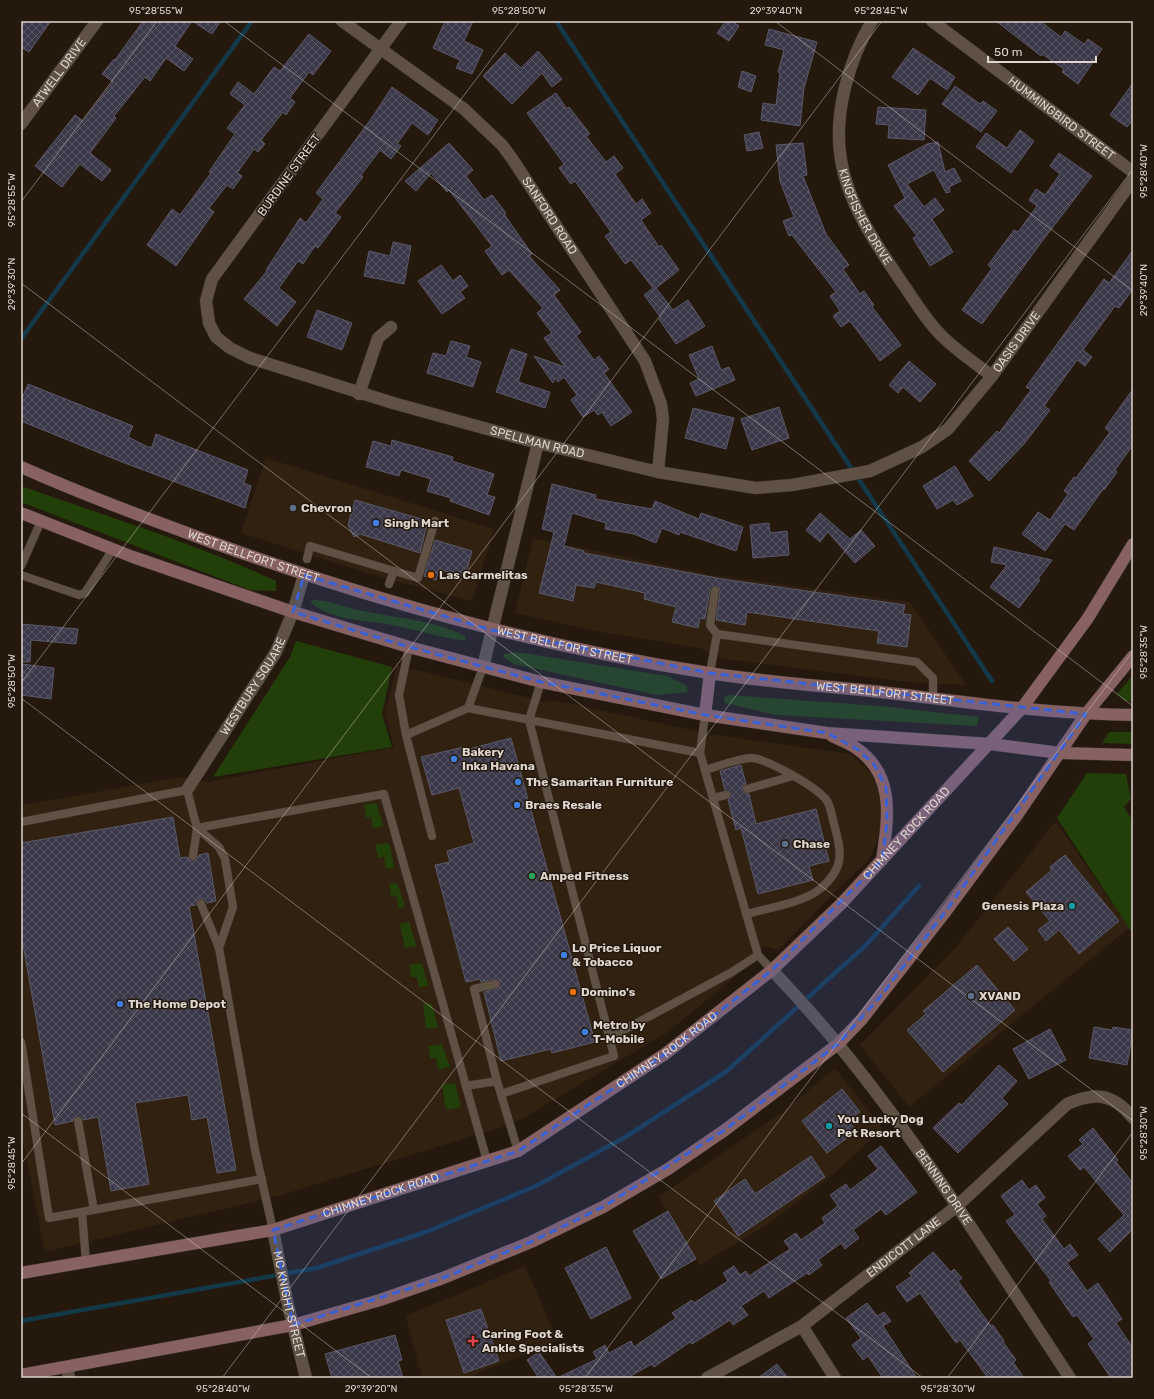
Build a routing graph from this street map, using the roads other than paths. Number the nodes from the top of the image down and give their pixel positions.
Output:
1 (97, 21) edge
2 (342, 21) edge
3 (401, 21) edge
4 (872, 21) edge
5 (932, 21) edge
6 (381, 50) junction
7 (21, 124) edge
8 (1133, 172) edge
9 (1133, 180) edge
10 (391, 327) dead end
11 (216, 337) joint
12 (992, 376) junction
13 (359, 394) junction
14 (538, 443) junction
15 (21, 467) edge
16 (870, 471) joint
17 (658, 472) junction
18 (21, 513) edge
19 (41, 521) junction
20 (435, 521) dead end
21 (1133, 544) edge
22 (113, 549) junction
23 (307, 559) dead end
24 (21, 566) edge
25 (394, 570) junction
26 (21, 574) edge
27 (304, 575) junction
28 (389, 584) dead end
29 (715, 591) dead end
30 (293, 612) junction
31 (492, 630) junction
32 (717, 634) junction
33 (408, 647) junction
34 (1133, 656) edge
35 (483, 667) junction
36 (710, 673) junction
37 (541, 682) junction
38 (933, 698) junction
39 (468, 708) junction
40 (1022, 708) junction
41 (1086, 714) junction
42 (705, 715) junction
43 (1133, 715) edge
44 (529, 720) junction
45 (827, 733) junction
46 (406, 735) junction
47 (990, 744) junction
48 (700, 753) junction
49 (1060, 753) junction
50 (1133, 755) edge
51 (705, 770) junction
52 (793, 776) junction
53 (747, 789) dead end
54 (188, 790) junction
55 (726, 795) dead end
56 (713, 798) junction
57 (21, 822) edge
58 (197, 828) junction
59 (432, 836) dead end
60 (193, 856) dead end
61 (882, 860) junction
62 (201, 904) dead end
63 (746, 914) junction
64 (219, 948) junction
65 (758, 956) junction
66 (772, 970) junction
67 (495, 984) dead end
68 (609, 1038) junction
69 (21, 1042) edge
70 (838, 1044) junction
71 (497, 1081) junction
72 (466, 1086) junction
73 (501, 1094) junction
74 (1133, 1118) edge
75 (78, 1120) dead end
76 (518, 1151) junction
77 (487, 1161) junction
78 (262, 1179) junction
79 (957, 1206) junction
80 (94, 1210) junction
81 (82, 1212) junction
82 (273, 1230) junction
83 (86, 1262) junction
84 (21, 1273) edge
85 (293, 1325) junction
86 (802, 1326) junction
87 (68, 1373) edge
88 (21, 1375) edge
89 (306, 1378) edge
90 (707, 1378) edge
91 (835, 1378) edge
92 (1070, 1378) edge

1 - 7 street, ATWELL DRIVE
2 - 6 street, SANFORD ROAD
3 - 6 street, BURDINE STREET
4 - 12 street, KINGFISHER DRIVE
5 - 8 street, HUMMINGBIRD STREET
6 - 11 street, BURDINE STREET
6 - 17 street, SANFORD ROAD
9 - 12 street, OASIS DRIVE
10 - 13 street
11 - 13 street, SPELLMAN ROAD
12 - 16 street, OASIS DRIVE
13 - 14 street, SPELLMAN ROAD
14 - 17 street, SPELLMAN ROAD
14 - 31 street
15 - 27 main road, WEST BELLFORT STREET
16 - 17 street, SPELLMAN ROAD
18 - 19 main road
19 - 22 main road
19 - 24 lane
20 - 25 lane
21 - 40 main road, CHIMNEY ROCK ROAD
22 - 26 lane
22 - 30 main road
23 - 25 lane
25 - 28 lane
27 - 30 street, WESTBURY SQUARE
27 - 31 main road, WEST BELLFORT STREET
29 - 32 lane
30 - 33 main road
30 - 54 street, WESTBURY SQUARE
31 - 35 street
31 - 36 main road, WEST BELLFORT STREET
32 - 36 lane
32 - 38 lane
33 - 35 main road
33 - 46 lane
34 - 41 main road
35 - 37 main road
35 - 39 lane
36 - 38 main road, WEST BELLFORT STREET
36 - 42 main road
37 - 42 main road
37 - 44 lane
38 - 40 main road, WEST BELLFORT STREET
39 - 44 lane
39 - 46 lane
40 - 41 main road, WEST BELLFORT STREET
40 - 47 main road, CHIMNEY ROCK ROAD
41 - 43 main road, WEST BELLFORT STREET
41 - 49 main road
42 - 45 main road
42 - 48 lane
44 - 48 lane
44 - 68 lane
45 - 47 main road
45 - 61 main road
46 - 59 lane
47 - 49 main road
47 - 61 main road, CHIMNEY ROCK ROAD
48 - 51 lane
49 - 50 main road
49 - 70 main road
51 - 52 lane
51 - 56 lane
52 - 53 lane
52 - 63 lane
54 - 57 lane
54 - 58 lane
55 - 56 lane
56 - 63 lane
58 - 60 lane
58 - 64 lane
58 - 72 lane
61 - 66 main road, CHIMNEY ROCK ROAD
62 - 64 lane
63 - 65 lane
64 - 78 lane
65 - 66 lane
65 - 68 lane
66 - 70 street, BENNING DRIVE
66 - 76 main road, CHIMNEY ROCK ROAD
67 - 71 lane
68 - 73 lane
69 - 81 lane
70 - 79 street, BENNING DRIVE
70 - 85 main road
71 - 72 lane
71 - 73 lane
72 - 77 lane
73 - 76 lane
74 - 79 street, ENDICOTT LANE
75 - 80 lane
76 - 77 main road, CHIMNEY ROCK ROAD
77 - 82 main road, CHIMNEY ROCK ROAD
78 - 80 lane
78 - 82 lane
79 - 86 street, ENDICOTT LANE
79 - 92 street, BENNING DRIVE
80 - 81 lane
81 - 83 lane
82 - 83 main road, CHIMNEY ROCK ROAD
82 - 85 street, MC KNIGHT STREET
83 - 84 main road, CHIMNEY ROCK ROAD
85 - 87 main road
85 - 89 street, MC KNIGHT STREET
86 - 90 street, ENDICOTT LANE
86 - 91 street
87 - 88 main road

